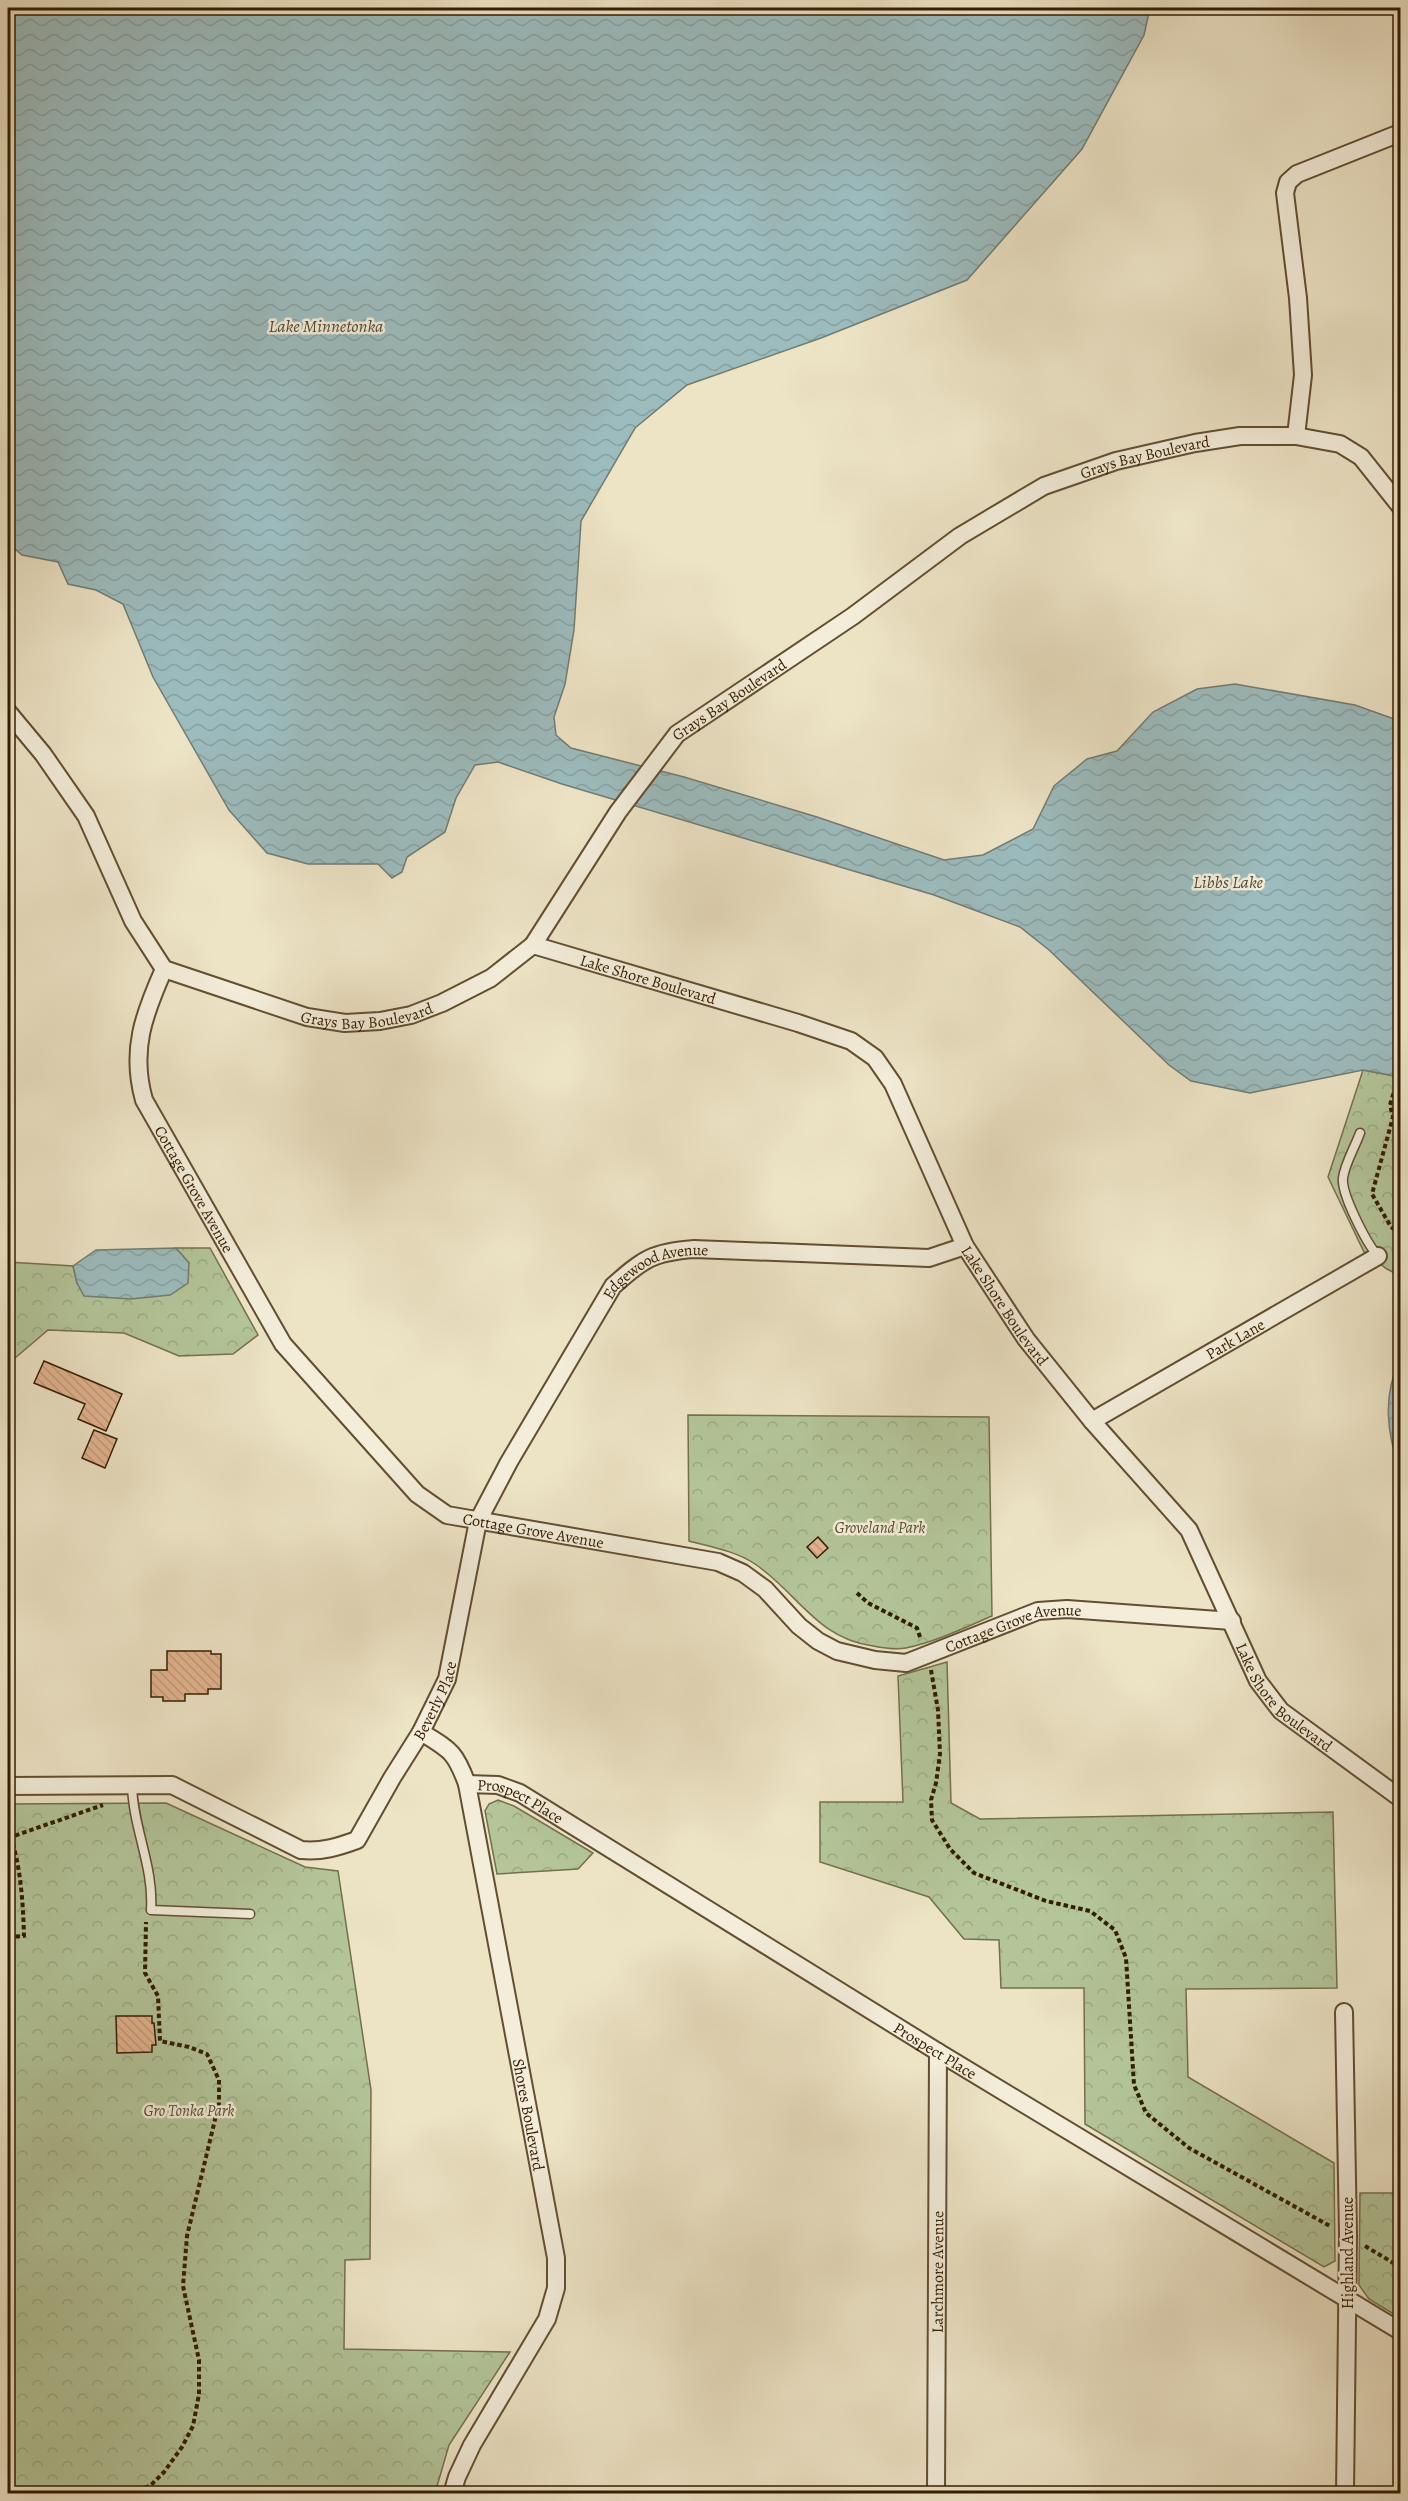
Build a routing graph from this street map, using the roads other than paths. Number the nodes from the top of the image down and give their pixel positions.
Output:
1 (1401, 133) edge
2 (1296, 436) junction
3 (1401, 506) edge
4 (8, 712) edge
5 (533, 945) junction
6 (164, 969) junction
7 (1360, 1133) dead end
8 (965, 1246) junction
9 (1378, 1256) joint
10 (1092, 1421) junction
11 (478, 1521) junction
12 (1232, 1621) junction
13 (421, 1732) junction
14 (132, 1784) junction
15 (466, 1784) junction
16 (8, 1786) edge
17 (1401, 1798) edge
18 (250, 1914) dead end
19 (1344, 2012) dead end
20 (938, 2052) junction
21 (1347, 2298) junction
22 (1401, 2331) edge
23 (452, 2493) edge
24 (936, 2493) edge
25 (1345, 2493) edge

1 - 2 street
2 - 3 street, Grays Bay Boulevard
2 - 5 street, Grays Bay Boulevard
4 - 6 street
5 - 6 street, Grays Bay Boulevard
5 - 8 street, Lake Shore Boulevard
6 - 11 street, Cottage Grove Avenue
7 - 9 lane
8 - 10 street, Lake Shore Boulevard
8 - 11 street, Edgewood Avenue
9 - 10 street, Park Lane
10 - 12 street, Lake Shore Boulevard
11 - 12 street, Cottage Grove Avenue
11 - 13 street, Beverly Place
12 - 17 street, Lake Shore Boulevard
13 - 14 street, Beverly Place
13 - 15 street, Shores Boulevard
14 - 16 street
14 - 18 lane
15 - 20 street, Prospect Place
15 - 23 street, Shores Boulevard
19 - 21 street, Highland Avenue
20 - 21 street, Prospect Place
20 - 24 street, Larchmore Avenue
21 - 22 street, Prospect Place
21 - 25 street, Highland Avenue

